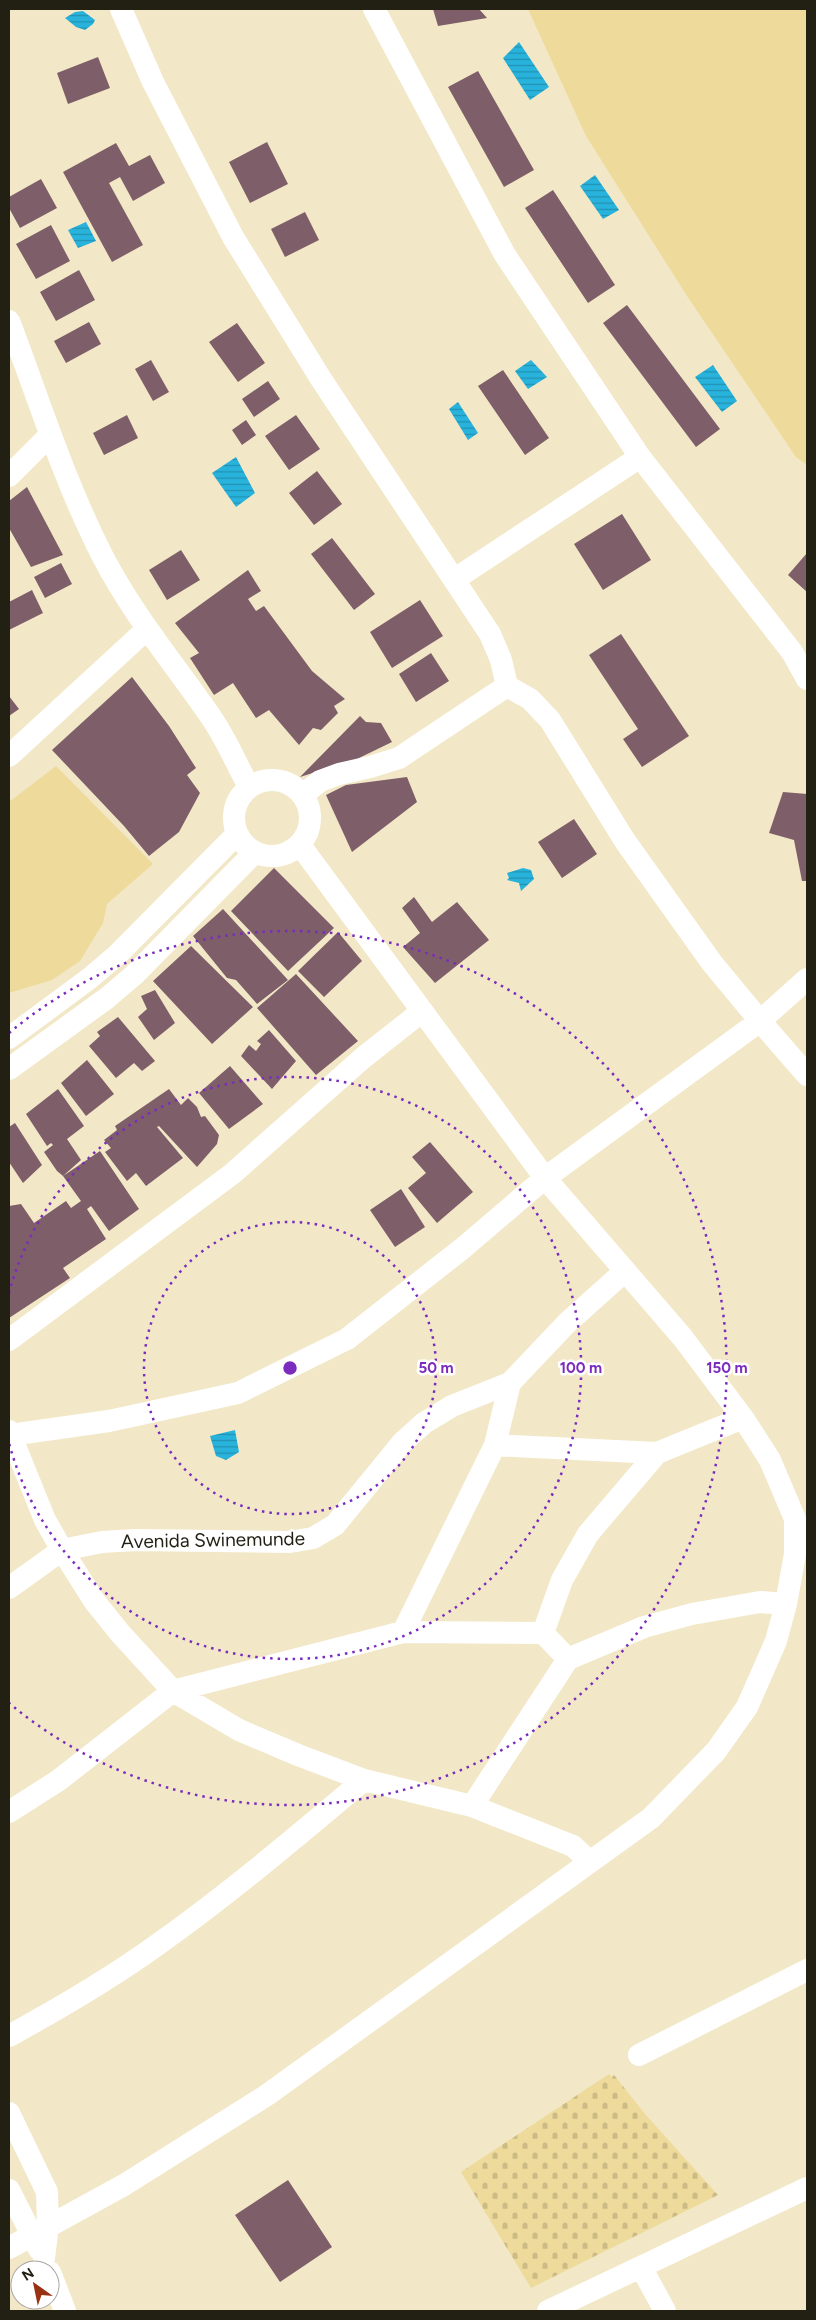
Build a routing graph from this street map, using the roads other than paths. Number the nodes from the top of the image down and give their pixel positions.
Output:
1 (121, 9) edge
2 (374, 9) edge
3 (9, 321) edge
4 (49, 436) junction
5 (640, 457) junction
6 (9, 476) edge
7 (455, 579) junction
8 (147, 629) junction
9 (799, 656) edge
10 (807, 679) edge
11 (507, 686) junction
12 (9, 756) edge
13 (249, 787) junction
14 (303, 795) junction
15 (236, 835) junction
16 (300, 845) junction
17 (254, 853) junction
18 (807, 979) edge
19 (421, 1012) junction
20 (760, 1022) junction
21 (9, 1038) edge
22 (9, 1069) edge
23 (807, 1075) edge
24 (545, 1178) junction
25 (625, 1271) junction
26 (9, 1340) edge
27 (510, 1384) junction
28 (743, 1418) junction
29 (9, 1433) edge
30 (495, 1445) junction
31 (657, 1453) junction
32 (801, 1518) edge
33 (62, 1550) junction
34 (9, 1588) edge
35 (786, 1604) junction
36 (402, 1632) junction
37 (543, 1633) junction
38 (568, 1659) junction
39 (174, 1691) junction
40 (364, 1780) junction
41 (472, 1806) junction
42 (9, 1812) edge
43 (590, 1862) junction
44 (807, 1970) edge
45 (9, 2036) edge
46 (639, 2055) dead end
47 (9, 2113) edge
48 (807, 2188) edge
49 (9, 2190) edge
50 (40, 2231) junction
51 (9, 2248) edge
52 (46, 2260) edge
53 (641, 2268) junction
54 (60, 2296) edge
55 (66, 2311) edge
56 (548, 2311) edge
57 (665, 2311) edge

1 - 7 street
2 - 5 street
3 - 4 street
4 - 6 street
4 - 8 street
5 - 7 street
5 - 9 street
7 - 11 street
8 - 12 street
8 - 13 street
9 - 10 street
11 - 14 street
11 - 20 street
13 - 14 street
13 - 15 street
14 - 16 street
15 - 17 street
15 - 21 street
16 - 17 street
16 - 19 street
17 - 22 street
18 - 20 street
19 - 24 street
19 - 26 street
20 - 23 street
20 - 24 street
24 - 25 street
24 - 29 street
25 - 27 street, Avenida Swinemunde
25 - 28 street
27 - 30 street
27 - 33 street, Avenida Swinemunde
28 - 31 street
28 - 32 street
29 - 33 street
30 - 31 street
30 - 36 street
31 - 37 street
32 - 35 street
33 - 34 street, Avenida Swinemunde
33 - 39 street
35 - 38 street
35 - 43 street
36 - 37 street
36 - 39 street
37 - 38 street
38 - 41 street
39 - 40 street
39 - 42 street
40 - 41 street
40 - 45 street
41 - 43 street
43 - 50 street
44 - 46 street
47 - 50 street
48 - 53 street
49 - 50 street
50 - 51 street
50 - 52 street
53 - 56 street
53 - 57 street
54 - 55 street

